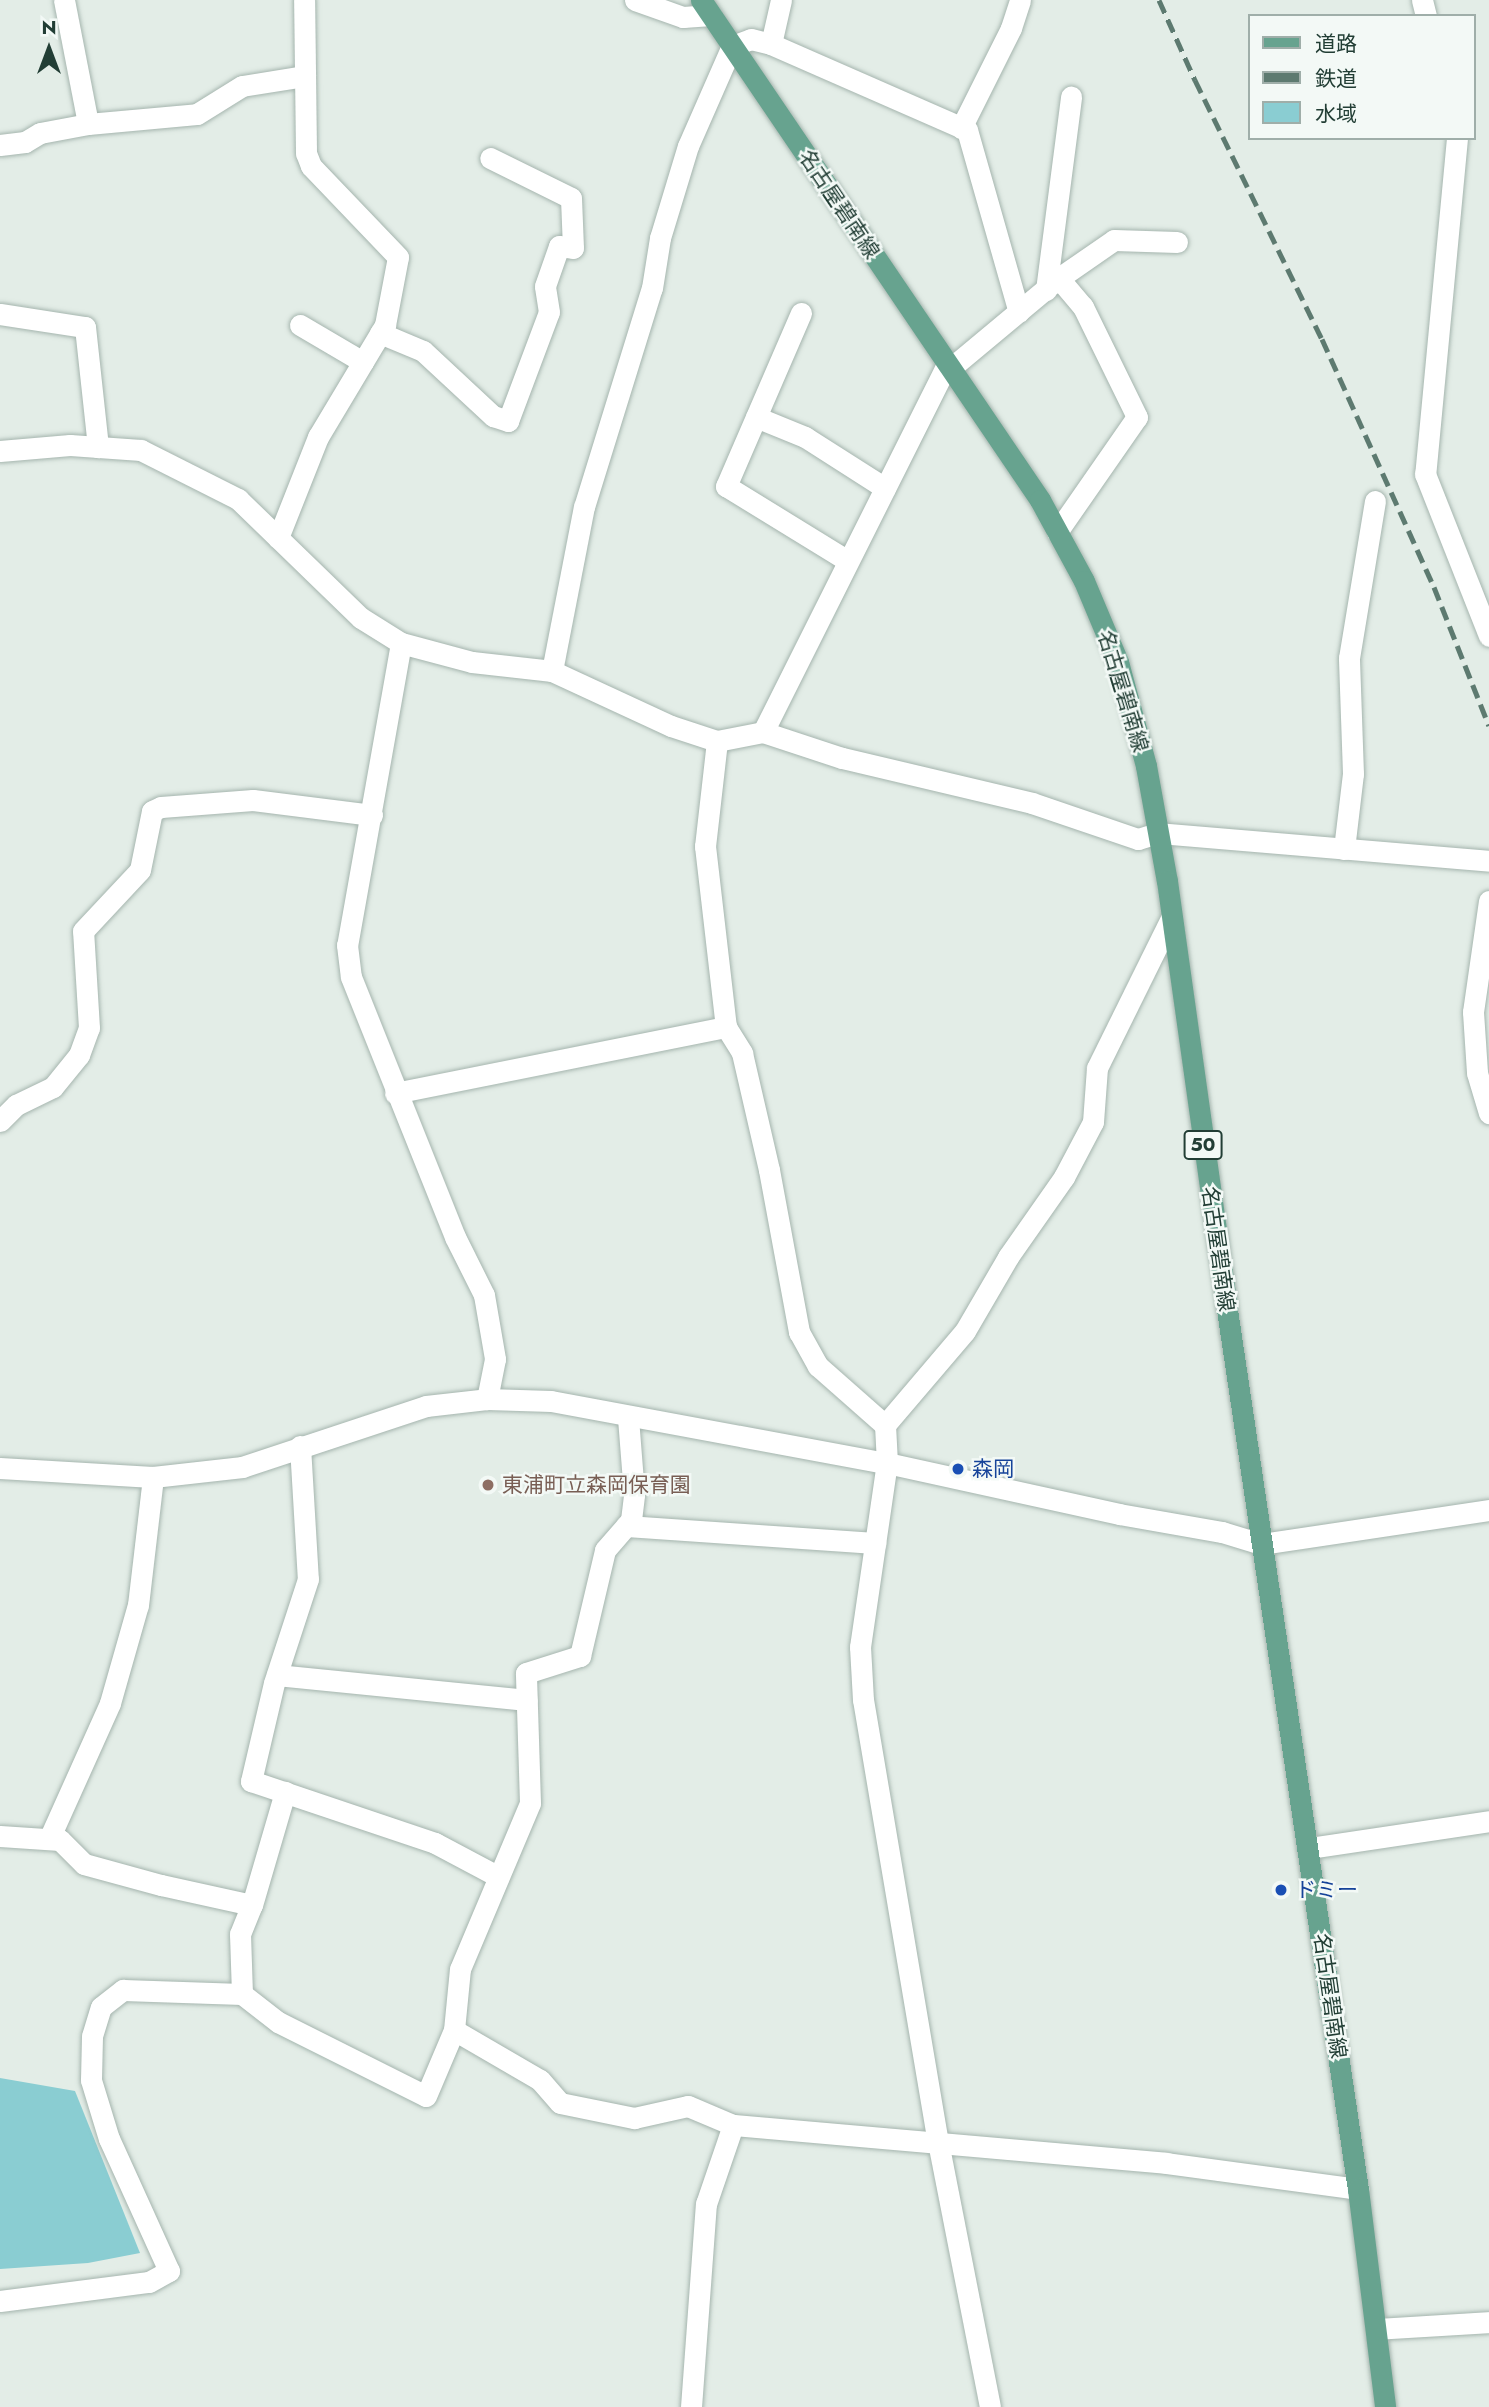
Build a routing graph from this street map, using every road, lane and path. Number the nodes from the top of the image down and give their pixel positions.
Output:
1 (64, 0) edge
2 (304, 0) edge
3 (635, 0) edge
4 (781, 0) edge
5 (1020, 0) edge
6 (706, 7) edge
7 (771, 44) junction
8 (732, 46) junction
9 (305, 76) junction
10 (1071, 97) dead end
11 (88, 124) junction
12 (961, 128) junction
13 (1457, 140) edge
14 (0, 145) edge
15 (490, 158) dead end
16 (1177, 242) dead end
17 (1053, 284) junction
18 (1018, 312) junction
19 (801, 313) dead end
20 (0, 314) edge
21 (300, 326) dead end
22 (380, 333) junction
23 (363, 362) junction
24 (950, 365) junction
25 (756, 417) junction
26 (98, 447) junction
27 (0, 451) edge
28 (885, 488) junction
29 (1375, 501) dead end
30 (1057, 531) junction
31 (278, 538) junction
32 (848, 561) junction
33 (1489, 636) edge
34 (401, 643) junction
35 (552, 671) junction
36 (762, 732) junction
37 (717, 741) junction
38 (372, 815) junction
39 (1158, 833) junction
40 (1344, 849) junction
41 (1489, 862) edge
42 (1489, 901) edge
43 (1171, 918) junction
44 (726, 1027) junction
45 (395, 1093) junction
46 (1489, 1112) edge
47 (0, 1121) edge
48 (487, 1399) junction
49 (628, 1417) junction
50 (886, 1425) junction
51 (300, 1446) junction
52 (887, 1463) junction
53 (0, 1468) edge
54 (153, 1477) junction
55 (1489, 1510) edge
56 (626, 1526) junction
57 (875, 1543) junction
58 (1262, 1544) junction
59 (277, 1675) junction
60 (527, 1700) junction
61 (285, 1793) junction
62 (1489, 1821) edge
63 (0, 1836) edge
64 (49, 1839) junction
65 (1309, 1848) junction
66 (499, 1877) junction
67 (252, 1905) junction
68 (242, 1994) junction
69 (454, 2030) junction
70 (733, 2125) junction
71 (937, 2143) junction
72 (1358, 2189) junction
73 (0, 2301) edge
74 (1489, 2322) edge
75 (1376, 2329) junction
76 (691, 2407) edge
77 (990, 2407) edge
78 (1385, 2407) edge

1 - 11 street
2 - 9 street
3 - 6 street
4 - 7 street
5 - 12 street
6 - 8 main road, 名古屋碧南線 / 50
7 - 8 street
7 - 12 street
8 - 24 main road, 名古屋碧南線 / 50
8 - 35 street
9 - 11 street
9 - 22 street
10 - 17 street
11 - 14 street
12 - 18 street
13 - 33 street
15 - 22 street
16 - 17 street
17 - 18 street
17 - 30 street
18 - 24 street
19 - 25 street
20 - 26 street
21 - 23 street
22 - 23 street
23 - 31 street
24 - 28 street
24 - 30 main road, 名古屋碧南線 / 50
25 - 28 street
25 - 32 street
26 - 27 street
26 - 31 street
28 - 32 street
29 - 40 street
30 - 39 main road, 名古屋碧南線 / 50
31 - 34 street
32 - 36 street
34 - 35 street
34 - 38 street
35 - 37 street
36 - 37 street
36 - 39 street
37 - 44 street
38 - 45 street
38 - 47 street
39 - 40 street
39 - 43 main road, 名古屋碧南線 / 50
40 - 41 street
42 - 46 street
43 - 50 street
43 - 58 main road, 名古屋碧南線 / 50
44 - 45 street
44 - 50 street
45 - 48 street
48 - 49 street
48 - 51 street
49 - 52 street
49 - 56 street
50 - 52 street
51 - 54 street
51 - 59 street
52 - 57 street
52 - 58 street
53 - 54 street
54 - 64 street
55 - 58 street
56 - 57 street
56 - 60 street
57 - 71 street
58 - 65 main road, 名古屋碧南線 / 50
59 - 60 street
59 - 61 street
60 - 66 street
61 - 66 street
61 - 67 street
62 - 65 street
63 - 64 street
64 - 67 street
65 - 72 main road, 名古屋碧南線 / 50
66 - 69 street
67 - 68 street
68 - 69 street
68 - 73 street
69 - 70 street
70 - 71 street
70 - 76 street
71 - 72 street
71 - 77 street
72 - 75 main road, 名古屋碧南線 / 50
74 - 75 street
75 - 78 main road, 名古屋碧南線 / 50

